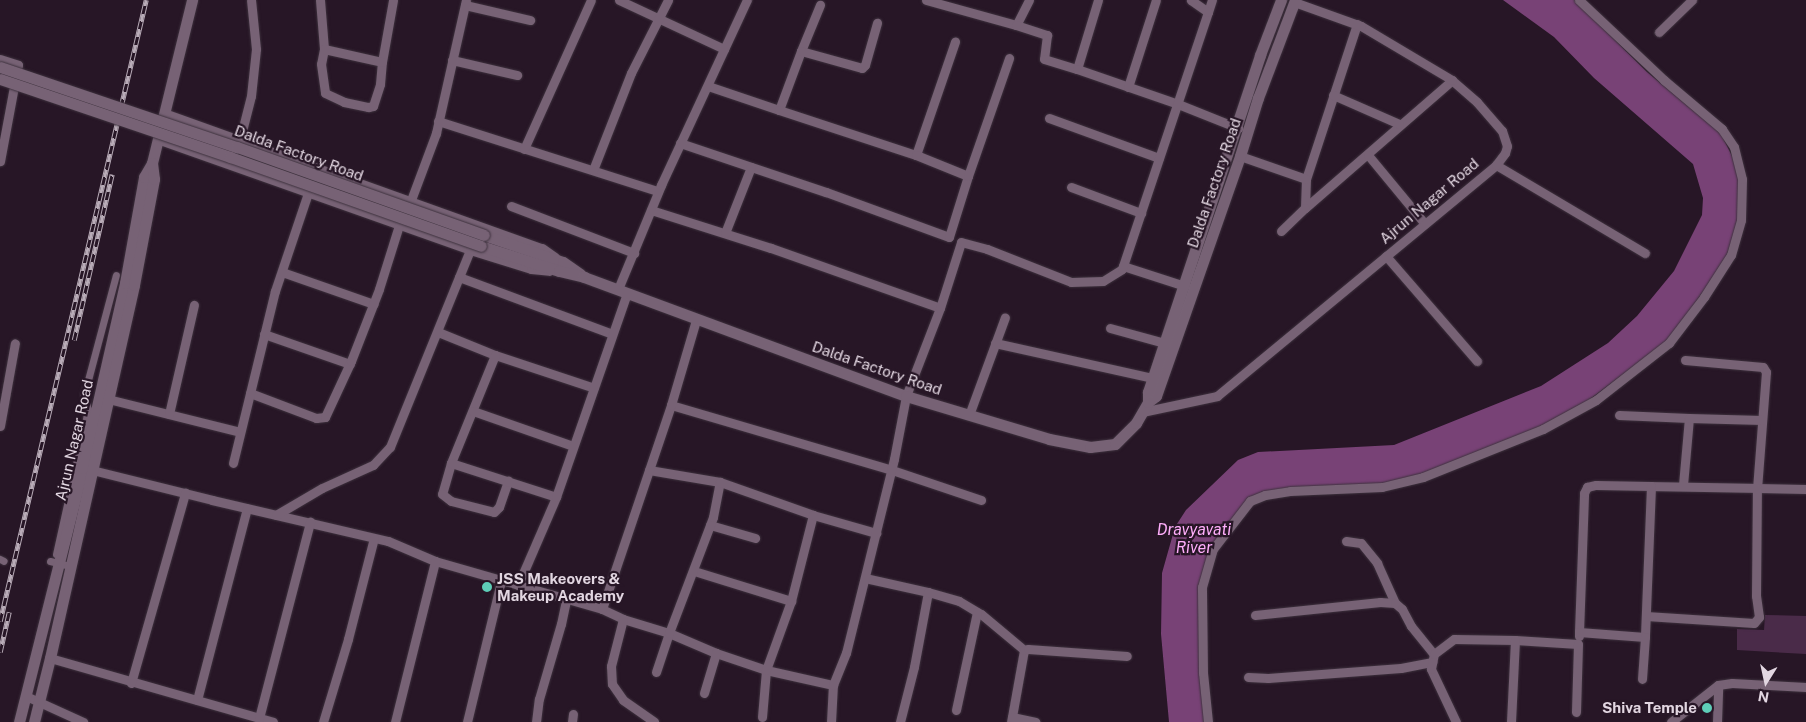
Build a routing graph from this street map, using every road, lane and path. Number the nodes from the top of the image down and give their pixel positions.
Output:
1 (192, 0) edge
2 (251, 0) edge
3 (320, 0) edge
4 (393, 0) edge
5 (591, 0) edge
6 (619, 0) edge
7 (668, 0) edge
8 (747, 0) edge
9 (926, 0) edge
10 (1029, 0) edge
11 (1098, 0) edge
12 (1156, 0) edge
13 (1192, 0) edge
14 (1212, 0) edge
15 (1281, 0) edge
16 (1579, 0) edge
17 (1692, 0) edge
18 (1293, 1) edge
19 (465, 2) edge
20 (820, 5) dead end
21 (1208, 12) junction
22 (659, 18) junction
23 (530, 20) dead end
24 (877, 23) dead end
25 (1357, 24) junction
26 (1016, 25) junction
27 (1659, 32) dead end
28 (955, 42) dead end
29 (324, 48) junction
30 (724, 49) junction
31 (801, 50) junction
32 (1010, 58) dead end
33 (0, 59) edge
34 (452, 60) junction
35 (382, 62) junction
36 (0, 67) edge
37 (1077, 69) junction
38 (517, 75) dead end
39 (0, 79) edge
40 (1452, 80) junction
41 (708, 86) junction
42 (1128, 87) junction
43 (1333, 95) junction
44 (1178, 104) junction
45 (779, 110) junction
46 (164, 113) junction
47 (1048, 118) dead end
48 (438, 121) junction
49 (1399, 124) junction
50 (1238, 128) junction
51 (157, 139) junction
52 (240, 139) junction
53 (680, 143) junction
54 (524, 149) junction
55 (1368, 155) junction
56 (916, 156) junction
57 (1240, 156) junction
58 (1159, 158) junction
59 (0, 160) edge
60 (152, 164) junction
61 (1496, 165) junction
62 (751, 167) junction
63 (593, 170) junction
64 (968, 176) junction
65 (1306, 179) junction
66 (1071, 187) dead end
67 (658, 191) junction
68 (308, 193) junction
69 (411, 200) junction
70 (511, 206) dead end
71 (1304, 208) junction
72 (651, 210) junction
73 (1141, 212) junction
74 (1425, 224) junction
75 (399, 225) junction
76 (1281, 231) dead end
77 (725, 233) junction
78 (949, 237) junction
79 (483, 240) junction
80 (961, 242) junction
81 (470, 250) junction
82 (634, 253) junction
83 (1645, 253) dead end
84 (1386, 256) junction
85 (1123, 266) junction
86 (561, 267) junction
87 (282, 272) junction
88 (116, 275) dead end
89 (458, 277) junction
90 (1185, 286) junction
91 (622, 291) junction
92 (374, 304) junction
93 (194, 305) dead end
94 (940, 308) junction
95 (1005, 317) dead end
96 (696, 320) junction
97 (1110, 328) dead end
98 (438, 332) junction
99 (264, 334) junction
100 (612, 334) junction
101 (15, 343) dead end
102 (996, 343) junction
103 (1164, 343) junction
104 (494, 355) junction
105 (1478, 360) dead end
106 (1685, 360) dead end
107 (350, 364) junction
108 (1153, 378) junction
109 (594, 388) junction
110 (250, 393) junction
111 (906, 396) junction
112 (108, 399) junction
113 (1148, 402) junction
114 (671, 405) junction
115 (473, 412) junction
116 (1142, 412) junction
117 (169, 414) junction
118 (969, 415) junction
119 (1619, 415) dead end
120 (1689, 418) junction
121 (1762, 420) junction
122 (0, 426) edge
123 (240, 432) junction
124 (573, 446) junction
125 (234, 463) dead end
126 (451, 463) junction
127 (88, 469) junction
128 (649, 470) junction
129 (892, 470) junction
130 (508, 481) junction
131 (720, 482) junction
132 (1650, 486) junction
133 (1683, 486) junction
134 (1757, 488) junction
135 (1806, 488) edge
136 (185, 493) junction
137 (556, 497) junction
138 (981, 500) dead end
139 (247, 508) junction
140 (276, 515) junction
141 (813, 515) junction
142 (310, 522) junction
143 (710, 525) junction
144 (876, 533) junction
145 (374, 538) junction
146 (755, 538) dead end
147 (1346, 541) dead end
148 (435, 560) junction
149 (70, 566) junction
150 (694, 571) junction
151 (865, 578) junction
152 (501, 581) junction
153 (518, 585) junction
154 (928, 592) junction
155 (566, 600) junction
156 (792, 601) junction
157 (1395, 603) junction
158 (602, 608) junction
159 (977, 612) junction
160 (1255, 615) dead end
161 (1646, 616) junction
162 (623, 619) junction
163 (1579, 632) junction
164 (669, 633) junction
165 (1645, 637) junction
166 (1514, 640) junction
167 (1578, 644) junction
168 (1024, 650) junction
169 (716, 653) junction
170 (1127, 656) dead end
171 (50, 658) junction
172 (1433, 658) junction
173 (766, 670) junction
174 (656, 672) dead end
175 (1248, 677) dead end
176 (1642, 679) dead end
177 (132, 683) junction
178 (833, 685) junction
179 (1718, 685) junction
180 (1806, 686) edge
181 (704, 693) dead end
182 (26, 696) junction
183 (197, 700) junction
184 (40, 702) junction
185 (956, 710) dead end
186 (1576, 712) dead end
187 (762, 717) dead end
188 (259, 718) junction
189 (1011, 720) edge
190 (19, 722) edge
191 (34, 722) edge
192 (83, 722) edge
193 (273, 722) edge
194 (323, 722) edge
195 (395, 722) edge
196 (467, 722) edge
197 (536, 722) edge
198 (654, 722) edge
199 (831, 722) edge
200 (900, 722) edge
201 (1036, 722) edge
202 (1208, 722) edge
203 (1456, 722) edge
204 (1511, 722) edge
205 (1671, 722) edge
206 (1717, 722) edge

1 - 46 street, Ajrun Nagar Road
2 - 52 street
3 - 29 street
4 - 35 street
5 - 54 street
6 - 22 street
7 - 22 street
8 - 30 street
9 - 26 street
10 - 26 street
11 - 37 street
12 - 42 street
13 - 21 street
14 - 21 street
15 - 50 street, Dalda Factory Road
16 - 202 street
17 - 27 street
18 - 25 street, Ajrun Nagar Road
18 - 57 street, Dalda Factory Road
19 - 23 street
19 - 34 street
20 - 31 street
21 - 44 street
22 - 30 street
22 - 63 street
24 - 31 street
25 - 40 street, Ajrun Nagar Road
25 - 43 street
26 - 37 street
28 - 56 street
29 - 35 street
29 - 35 street
30 - 41 street
31 - 45 street
32 - 64 street
33 - 59 street
34 - 38 street
34 - 48 street
36 - 79 street, Dalda Factory Road, bridge
37 - 42 street
39 - 79 street, Dalda Factory Road, bridge
40 - 49 street
40 - 61 street, Ajrun Nagar Road
41 - 45 street
41 - 53 street
42 - 44 street
43 - 49 street
43 - 65 street
44 - 50 street
44 - 58 street
45 - 56 street
46 - 51 street, Ajrun Nagar Road
46 - 52 street
47 - 58 street
48 - 54 street
48 - 69 street
49 - 55 street
50 - 90 street, Dalda Factory Road
51 - 60 street, Ajrun Nagar Road
51 - 68 street
52 - 69 street
53 - 62 street
53 - 67 street
54 - 63 street
55 - 71 street
55 - 74 street
56 - 64 street
57 - 65 street
57 - 113 street, Dalda Factory Road
58 - 73 street
60 - 112 street, Ajrun Nagar Road
60 - 127 street, Ajrun Nagar Road
61 - 74 street, Ajrun Nagar Road
61 - 83 street
62 - 77 street
62 - 78 street
63 - 67 street
64 - 78 street
65 - 71 street
66 - 73 street
67 - 72 street
68 - 75 street
68 - 87 street
69 - 86 street
70 - 82 street
71 - 76 street
72 - 77 street
72 - 82 street
73 - 85 street
74 - 84 street, Ajrun Nagar Road
75 - 81 street
75 - 92 street
77 - 94 street
78 - 80 street
79 - 86 street, Dalda Factory Road
80 - 85 street
80 - 94 street
81 - 86 street
81 - 89 street
82 - 91 street
84 - 105 street
84 - 116 street, Ajrun Nagar Road
85 - 90 street
86 - 91 street, Dalda Factory Road
87 - 92 street
87 - 99 street
88 - 149 street
89 - 98 street
89 - 100 street
90 - 103 street, Dalda Factory Road
91 - 96 street, Dalda Factory Road
91 - 100 street
92 - 107 street
93 - 117 street
94 - 111 street
95 - 102 street
96 - 111 street, Dalda Factory Road
96 - 114 street
97 - 103 street
98 - 104 street
98 - 140 street
99 - 107 street
99 - 110 street
100 - 109 street
101 - 122 street
102 - 108 street
102 - 118 street
103 - 108 street, Dalda Factory Road
104 - 109 street
104 - 115 street
106 - 121 street
107 - 110 street
108 - 113 street, Dalda Factory Road
109 - 124 street
110 - 123 street
111 - 118 street, Dalda Factory Road
111 - 129 street
112 - 117 street
112 - 127 street, Ajrun Nagar Road
113 - 116 street, Dalda Factory Road
114 - 128 street
114 - 129 street
115 - 124 street
115 - 126 street
116 - 118 street, Dalda Factory Road
117 - 123 street
119 - 120 street
120 - 121 street
120 - 133 street
121 - 134 street
123 - 125 street
124 - 137 street
126 - 130 street
126 - 130 street
127 - 136 street
127 - 149 street, Ajrun Nagar Road
127 - 182 street, Ajrun Nagar Road
128 - 131 street
128 - 158 street
129 - 138 street
129 - 144 street
130 - 137 street
131 - 141 street
131 - 143 street
132 - 133 street
132 - 161 street
132 - 163 street
133 - 134 street
134 - 135 street
134 - 161 street
136 - 139 street
136 - 177 street
137 - 153 street
139 - 140 street
139 - 183 street
140 - 142 street
141 - 144 street
141 - 156 street
142 - 145 street
142 - 188 street
143 - 146 street
143 - 150 street
144 - 151 street
145 - 148 street
145 - 194 street
147 - 157 street
148 - 152 street
148 - 195 street
149 - 171 street, Ajrun Nagar Road
150 - 156 street
150 - 164 street
151 - 154 street
151 - 178 street
152 - 153 street
152 - 196 street
153 - 155 street
154 - 159 street
154 - 200 street
155 - 158 street
155 - 197 street
156 - 173 street
157 - 160 street
157 - 172 street
158 - 162 street
159 - 168 street
159 - 185 street
161 - 165 street
162 - 164 street
162 - 198 street
163 - 165 street
163 - 167 street
164 - 169 street
164 - 174 street
165 - 176 street
166 - 167 street
166 - 172 street
166 - 204 street
167 - 186 street
168 - 170 street
168 - 189 street
169 - 173 street
169 - 181 street
171 - 177 street
171 - 184 street, Ajrun Nagar Road
172 - 175 street
172 - 203 street
173 - 178 street
173 - 187 street
177 - 183 street
178 - 199 street
179 - 180 street
179 - 205 street
179 - 206 street
182 - 184 street
182 - 190 street, Ajrun Nagar Road
183 - 188 street
184 - 191 street, Ajrun Nagar Road
184 - 192 street
188 - 193 street
189 - 201 street

